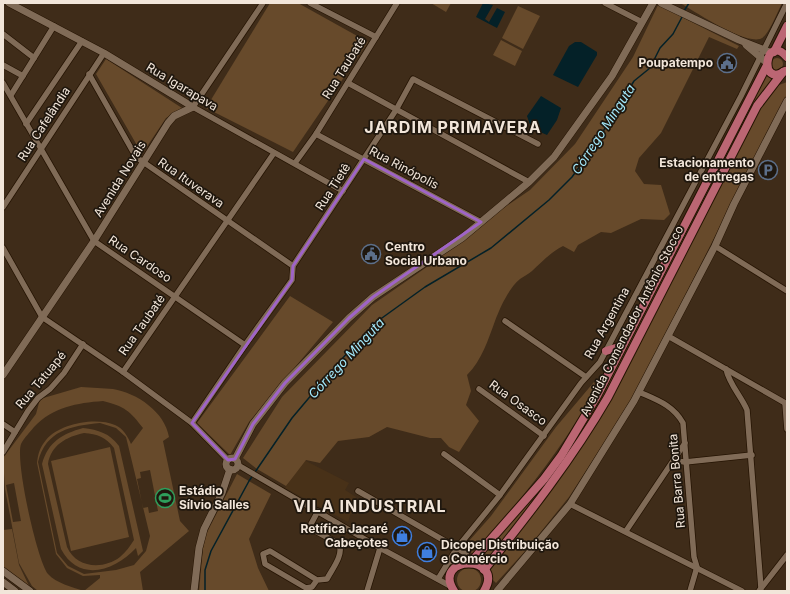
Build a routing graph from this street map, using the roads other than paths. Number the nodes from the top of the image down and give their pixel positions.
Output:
1 (9, 3) edge
2 (262, 3) edge
3 (310, 3) edge
4 (397, 3) edge
5 (605, 3) edge
6 (653, 3) edge
7 (661, 3) edge
8 (787, 3) edge
9 (642, 22) junction
10 (54, 26) junction
11 (787, 26) edge
12 (3, 35) edge
13 (376, 36) junction
14 (82, 41) junction
15 (773, 52) junction
16 (104, 53) junction
17 (787, 57) edge
18 (34, 58) junction
19 (765, 58) junction
20 (3, 65) edge
21 (786, 71) edge
22 (89, 74) junction
23 (23, 76) junction
24 (3, 83) edge
25 (348, 83) junction
26 (11, 95) junction
27 (787, 101) edge
28 (193, 107) junction
29 (396, 110) junction
30 (26, 124) junction
31 (316, 134) junction
32 (538, 144) dead end
33 (41, 149) junction
34 (274, 153) junction
35 (364, 159) junction
36 (143, 163) junction
37 (295, 163) junction
38 (529, 182) junction
39 (343, 192) junction
40 (3, 207) edge
41 (227, 221) junction
42 (481, 222) junction
43 (94, 241) junction
44 (715, 246) junction
45 (3, 248) edge
46 (293, 266) junction
47 (787, 291) edge
48 (175, 296) junction
49 (42, 317) junction
50 (505, 321) dead end
51 (668, 336) junction
52 (83, 344) junction
53 (245, 345) junction
54 (622, 346) junction
55 (606, 351) junction
56 (726, 369) junction
57 (123, 372) junction
58 (3, 375) edge
59 (586, 377) junction
60 (479, 389) dead end
61 (639, 392) junction
62 (786, 404) edge
63 (192, 423) junction
64 (3, 424) edge
65 (787, 429) edge
66 (15, 432) junction
67 (544, 436) junction
68 (685, 443) junction
69 (3, 452) edge
70 (444, 454) dead end
71 (752, 455) junction
72 (234, 461) junction
73 (685, 462) junction
74 (670, 464) junction
75 (358, 491) dead end
76 (500, 495) junction
77 (570, 504) junction
78 (318, 511) junction
79 (626, 531) junction
80 (380, 548) junction
81 (457, 548) junction
82 (787, 555) edge
83 (448, 562) junction
84 (468, 562) junction
85 (698, 567) junction
86 (484, 570) junction
87 (3, 571) edge
88 (438, 579) junction
89 (317, 580) junction
90 (3, 582) edge
91 (452, 589) edge
92 (487, 589) edge
93 (760, 589) edge
94 (15, 591) edge
95 (30, 591) edge
96 (194, 591) edge
97 (367, 591) edge
98 (497, 591) edge
99 (690, 591) edge
100 (742, 591) edge

1 - 10 street, Rua Igarapava
2 - 28 street
3 - 13 street
4 - 13 street, Rua Taubaté
5 - 9 street
6 - 9 street
7 - 19 street
8 - 19 street, Rua Argentina
9 - 38 street
10 - 14 street, Rua Igarapava
10 - 18 street
11 - 15 main road
12 - 18 street
13 - 25 street, Rua Taubaté
14 - 16 street, Rua Igarapava
14 - 30 street
15 - 17 main road
15 - 19 main road, Avenida Comendador Antônio Stocco
16 - 22 street, Rua Cafelândia
16 - 28 street, Rua Igarapava
18 - 23 street
19 - 21 main road
19 - 54 main road, Avenida Comendador Antônio Stocco
19 - 55 street, Rua Argentina
20 - 23 street
21 - 86 main road, Avenida Comendador Antônio Stocco
22 - 33 street, Rua Cafelândia
22 - 36 street, Rua Ituverava
23 - 26 street
24 - 26 street, Rua Cardoso
25 - 29 street
25 - 31 street, Rua Taubaté
26 - 30 street, Rua Cardoso
27 - 44 street
28 - 34 street, Rua Igarapava
28 - 36 street, Avenida Novais
29 - 32 street, Rua Tietê
29 - 35 street, Rua Tietê
29 - 38 street
30 - 33 street, Rua Cardoso
31 - 35 street, Rua Rinópolis
31 - 37 street, Rua Taubaté
33 - 40 street, Rua Cafelândia
33 - 43 street, Rua Cardoso
34 - 37 street, Rua Igarapava
34 - 41 street, Rua Taubaté
35 - 39 street, Rua Tietê
35 - 42 street, Rua Rinópolis
36 - 41 street, Rua Ituverava
36 - 43 street, Avenida Novais
37 - 39 street, Rua Igarapava
38 - 42 street
39 - 46 street, Rua Tietê
41 - 46 street, Rua Ituverava
41 - 48 street, Rua Taubaté
42 - 72 street
43 - 48 street, Rua Cardoso
43 - 49 street, Avenida Novais
44 - 47 street
44 - 51 street
45 - 49 street
46 - 53 street, Rua Tietê
48 - 53 street, Rua Cardoso
48 - 57 street, Rua Taubaté
49 - 52 street
49 - 58 street, Avenida Novais
50 - 59 street
51 - 56 street
51 - 61 street
52 - 57 street
52 - 66 street, Rua Tatuapé
53 - 63 street, Rua Tietê
54 - 55 main road
54 - 84 main road, Avenida Comendador Antônio Stocco
55 - 59 street, Rua Argentina
56 - 62 street
56 - 71 street
57 - 63 street
59 - 67 street, Rua Argentina
60 - 67 street, Rua Osasco
61 - 68 street, Rua Barra Bonita
61 - 77 street
62 - 65 street
63 - 72 street
64 - 66 street
66 - 69 street, Rua Tatuapé
67 - 76 street, Rua Argentina
68 - 73 street, Rua Barra Bonita
68 - 74 street
70 - 76 street
71 - 73 street
71 - 93 street
72 - 78 street
72 - 96 street
73 - 74 street
73 - 85 street, Rua Barra Bonita
74 - 79 street
75 - 81 street
76 - 81 street, Rua Argentina
77 - 79 street
77 - 98 street
78 - 80 street
78 - 89 street
79 - 85 street
80 - 88 street
80 - 97 street
81 - 83 street, Rua Argentina
81 - 84 street
82 - 93 street
83 - 84 street
83 - 88 street, Rua Argentina
84 - 86 main road
84 - 91 main road, Avenida Comendador Antônio Stocco
85 - 99 street
85 - 100 street
86 - 92 main road
87 - 95 street
88 - 91 street
89 - 89 street
90 - 94 street

